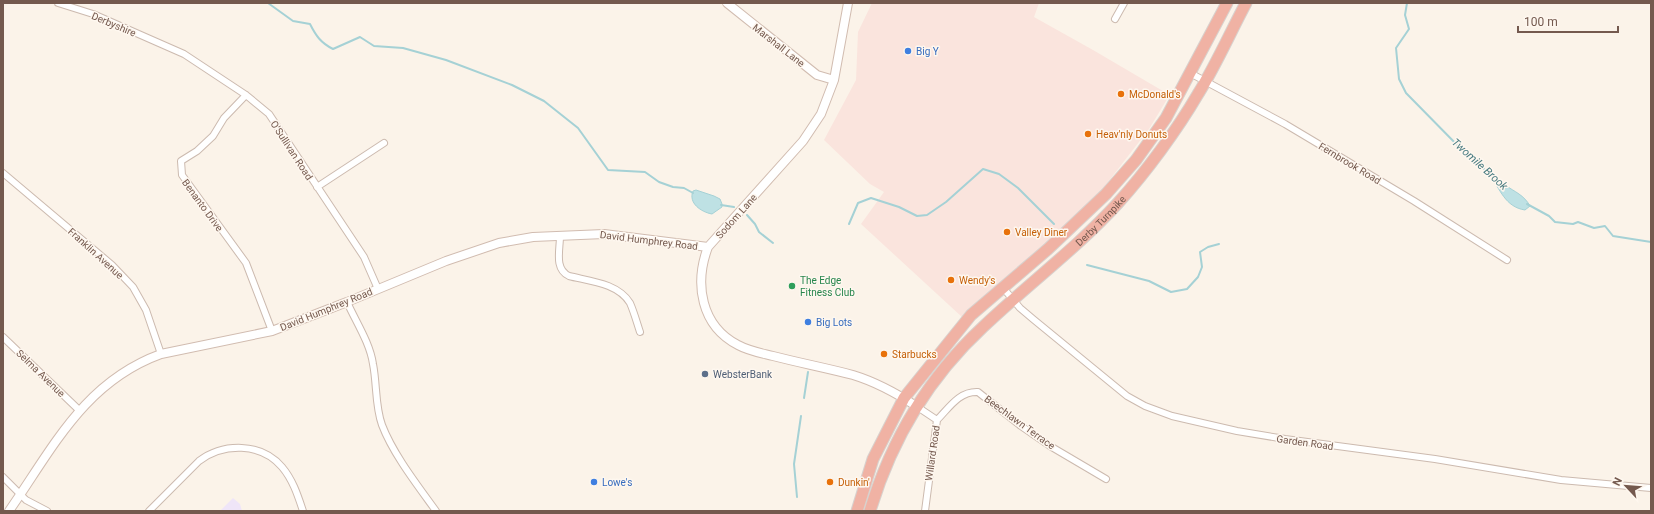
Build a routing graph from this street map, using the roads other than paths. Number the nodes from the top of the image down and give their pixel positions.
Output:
1 (58, 3) edge
2 (727, 3) edge
3 (848, 3) edge
4 (1124, 3) edge
5 (1227, 3) edge
6 (1246, 3) edge
7 (1115, 19) dead end
8 (168, 47) joint
9 (1190, 72) junction
10 (834, 80) junction
11 (1205, 81) junction
12 (1180, 90) junction
13 (246, 95) junction
14 (1195, 99) junction
15 (384, 143) dead end
16 (3, 173) edge
17 (317, 187) junction
18 (560, 236) junction
19 (708, 248) junction
20 (1507, 260) dead end
21 (378, 289) junction
22 (1000, 292) junction
23 (347, 302) junction
24 (1010, 304) junction
25 (272, 331) junction
26 (640, 332) dead end
27 (3, 337) edge
28 (160, 354) junction
29 (904, 398) junction
30 (916, 406) junction
31 (79, 410) junction
32 (937, 420) junction
33 (3, 477) edge
34 (1106, 479) dead end
35 (1651, 488) edge
36 (21, 494) junction
37 (9, 511) edge
38 (47, 511) edge
39 (149, 511) edge
40 (303, 511) edge
41 (436, 511) edge
42 (857, 511) edge
43 (870, 511) edge
44 (925, 511) edge

1 - 8 street, Derbyshire
2 - 10 street, Marshall Lane
3 - 10 street, Sodom Lane
4 - 7 street
5 - 9 highway, Derby Turnpike
6 - 11 highway, Derby Turnpike
8 - 13 street, O'Sullivan Road
9 - 11 street, Fernbrook Road
9 - 12 highway, Derby Turnpike
10 - 19 street, Sodom Lane
11 - 14 highway, Derby Turnpike
11 - 20 street, Fernbrook Road
12 - 14 highway
12 - 22 highway, Derby Turnpike
13 - 17 street, O'Sullivan Road
13 - 25 street, Benanto Drive
14 - 24 highway, Derby Turnpike
15 - 17 street
16 - 28 street, Franklin Avenue
17 - 21 street, O'Sullivan Road
18 - 19 street, David Humphrey Road
18 - 21 street, David Humphrey Road
18 - 26 street
19 - 29 street, Sodom Lane
21 - 23 street, David Humphrey Road
22 - 24 highway
22 - 29 highway, Derby Turnpike
23 - 25 street, David Humphrey Road
23 - 41 street
24 - 30 highway, Derby Turnpike
24 - 35 street, Garden Road
25 - 28 street, David Humphrey Road
27 - 31 street, Selma Avenue
28 - 31 street, David Humphrey Road
29 - 30 street, Sodom Lane
29 - 42 highway, Derby Turnpike
30 - 32 street, Willard Road
30 - 43 highway, Derby Turnpike
31 - 36 street, David Humphrey Road
32 - 34 street, Beechlawn Terrace
32 - 44 street, Willard Road
33 - 36 street
36 - 37 street, David Humphrey Road
36 - 38 street
39 - 40 street

